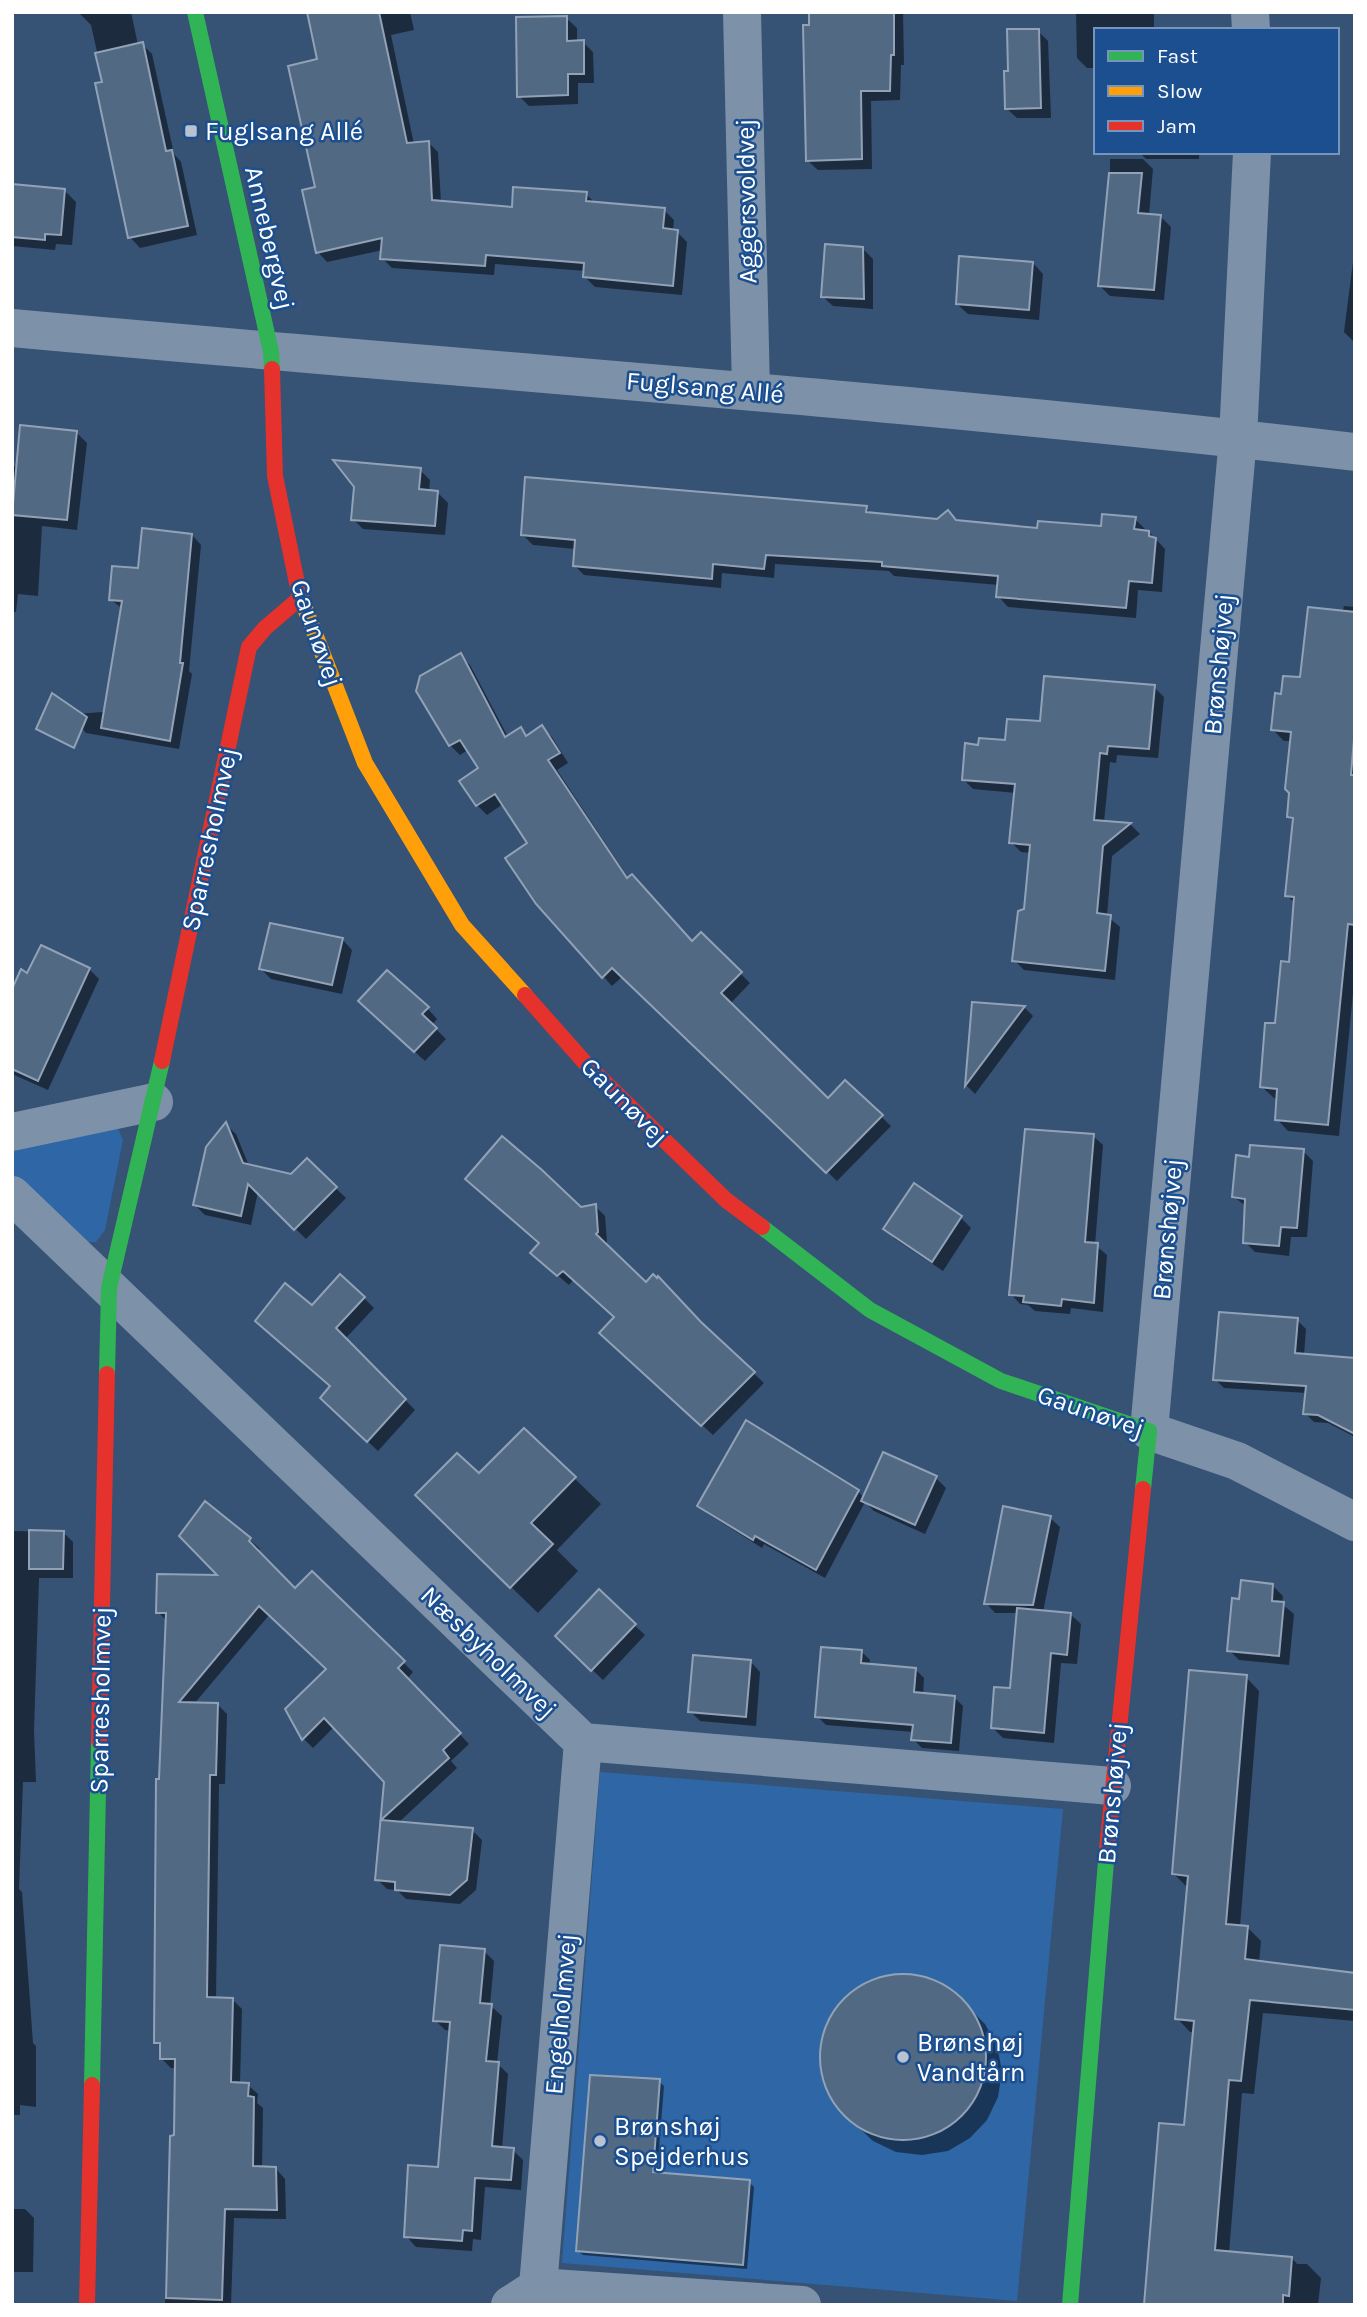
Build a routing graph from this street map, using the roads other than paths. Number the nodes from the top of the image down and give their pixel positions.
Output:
1 (195, 12) edge
2 (742, 12) edge
3 (1252, 154) edge
4 (12, 328) edge
5 (271, 352) junction
6 (751, 390) junction
7 (1238, 438) junction
8 (1355, 452) edge
9 (300, 598) junction
10 (154, 1101) junction
11 (12, 1132) edge
12 (12, 1195) edge
13 (109, 1288) junction
14 (1149, 1431) junction
15 (1355, 1522) edge
16 (583, 1742) junction
17 (1112, 1786) junction
18 (524, 2296) edge
19 (615, 2298) edge
20 (87, 2305) edge
21 (802, 2305) edge
22 (1070, 2305) edge

1 - 5 street, Annebergvej
2 - 6 street, Aggersvoldvej
3 - 7 street, Brønshøjvej
4 - 5 street, Fuglsang Allé
5 - 6 street, Fuglsang Allé
5 - 9 street, Gaunøvej
6 - 7 street, Fuglsang Allé
7 - 8 street, Fuglsang Allé
7 - 14 street, Brønshøjvej
9 - 10 street, Sparresholmvej
9 - 14 street, Gaunøvej
10 - 11 street
10 - 13 street, Sparresholmvej
12 - 13 street, Næsbyholmvej
13 - 16 street, Næsbyholmvej
13 - 20 street, Sparresholmvej
14 - 15 street, Gaunøvej
14 - 17 street, Brønshøjvej
16 - 17 street
16 - 18 street, Engelholmvej
17 - 22 street, Brønshøjvej
18 - 19 street
19 - 21 street

